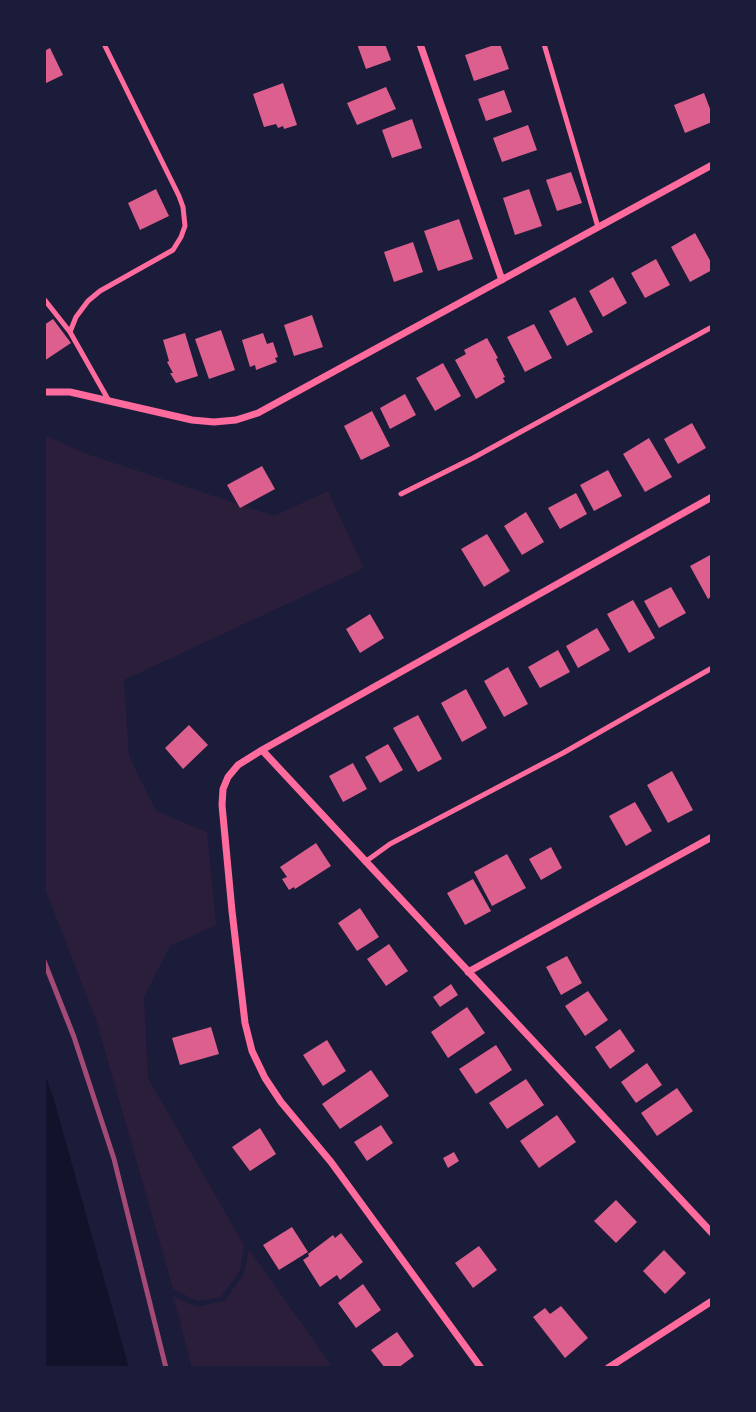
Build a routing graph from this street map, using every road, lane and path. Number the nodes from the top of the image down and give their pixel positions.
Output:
1 (104, 44) edge
2 (420, 44) edge
3 (544, 44) edge
4 (712, 165) edge
5 (598, 227) junction
6 (502, 279) junction
7 (44, 299) edge
8 (712, 327) edge
9 (70, 332) junction
10 (44, 392) edge
11 (109, 401) junction
12 (401, 494) dead end
13 (712, 497) edge
14 (712, 668) edge
15 (262, 750) junction
16 (712, 837) edge
17 (365, 862) junction
18 (468, 972) junction
19 (712, 1233) edge
20 (712, 1301) edge
21 (481, 1368) edge
22 (608, 1368) edge

1 - 9 lane
2 - 6 street
3 - 5 lane
4 - 5 street
5 - 6 street
6 - 11 street
7 - 9 lane
8 - 12 lane
9 - 11 lane
10 - 11 street
13 - 15 street
14 - 17 lane
15 - 17 street
15 - 21 street
16 - 18 street
17 - 18 street
18 - 19 street
20 - 22 street

